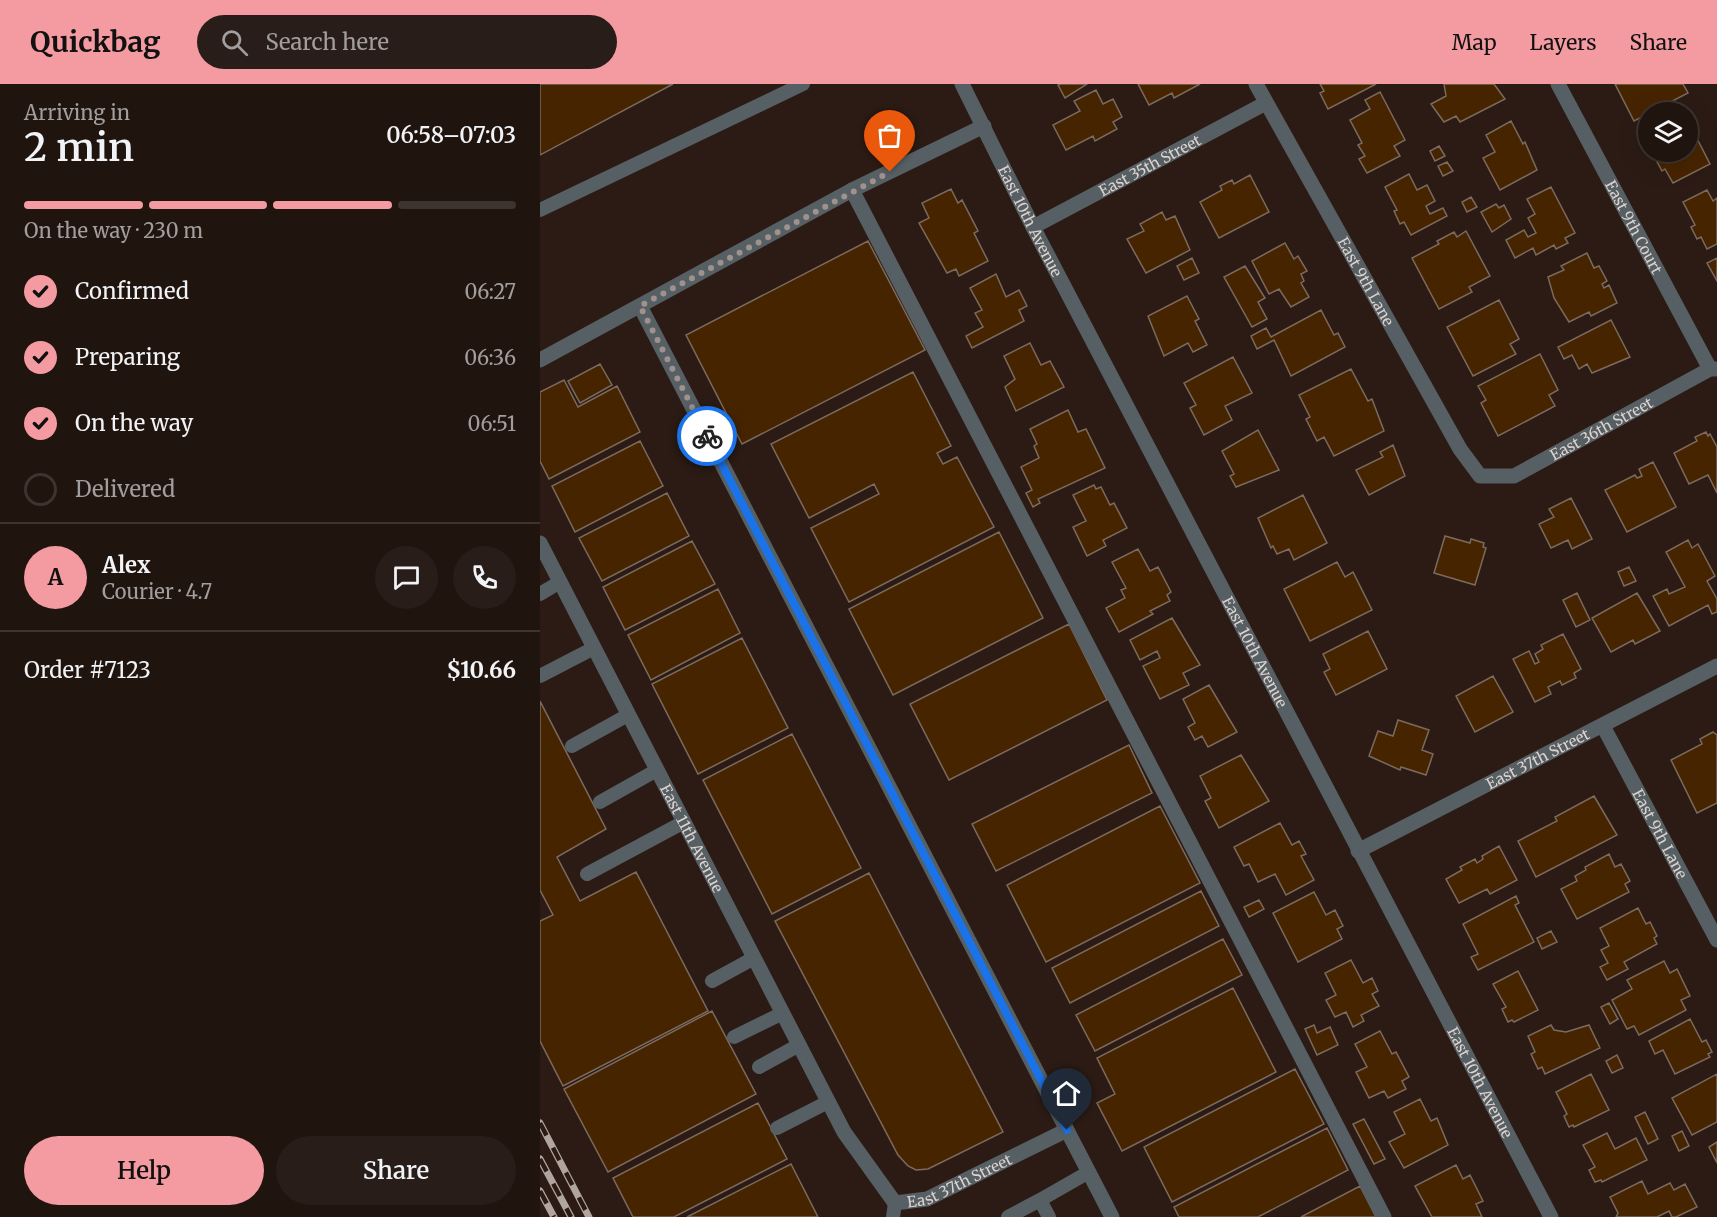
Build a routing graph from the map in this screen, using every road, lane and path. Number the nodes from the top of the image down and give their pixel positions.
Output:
1 (803, 84) edge
2 (962, 84) edge
3 (1256, 84) edge
4 (1558, 84) edge
5 (1266, 103) junction
6 (984, 126) junction
7 (852, 190) junction
8 (540, 210) edge
9 (1033, 227) junction
10 (640, 306) junction
11 (540, 360) edge
12 (1713, 369) edge
13 (1480, 476) joint
14 (540, 543) edge
15 (560, 582) junction
16 (540, 594) edge
17 (594, 648) junction
18 (1717, 666) edge
19 (540, 676) edge
20 (628, 715) junction
21 (1603, 726) junction
22 (572, 746) dead end
23 (657, 770) junction
24 (600, 802) dead end
25 (684, 822) junction
26 (1358, 851) junction
27 (588, 874) dead end
28 (1717, 940) edge
29 (754, 958) junction
30 (711, 981) dead end
31 (783, 1013) junction
32 (734, 1037) dead end
33 (799, 1045) junction
34 (759, 1067) dead end
35 (828, 1102) junction
36 (777, 1128) dead end
37 (1067, 1130) junction
38 (844, 1132) joint
39 (1089, 1172) junction
40 (1040, 1200) junction
41 (894, 1210) edge
42 (1008, 1217) edge
43 (1049, 1217) edge
44 (1112, 1217) edge
45 (1384, 1217) edge
46 (1551, 1217) edge

1 - 8 lane
2 - 6 street, East 10th Avenue
3 - 5 street, East 9th Lane
4 - 12 street, East 9th Court
5 - 9 street, East 35th Street
5 - 13 street, East 9th Lane
6 - 7 street
6 - 9 street, East 10th Avenue
7 - 10 street
7 - 45 street
9 - 26 street, East 10th Avenue
10 - 11 street
10 - 37 street
12 - 13 street, East 36th Street
14 - 15 street, East 11th Avenue
15 - 16 lane
15 - 17 street, East 11th Avenue
17 - 19 lane
17 - 20 street, East 11th Avenue
18 - 21 street, East 37th Street
20 - 22 lane
20 - 23 street, East 11th Avenue
21 - 26 street, East 37th Street
21 - 28 street, East 9th Lane
23 - 24 lane
23 - 25 street, East 11th Avenue
25 - 27 lane
25 - 29 street, East 11th Avenue
26 - 46 street, East 10th Avenue
29 - 30 lane
29 - 31 street, East 11th Avenue
31 - 32 lane
31 - 33 street, East 11th Avenue
33 - 34 lane
33 - 35 street, East 11th Avenue
35 - 36 lane
35 - 38 street, East 11th Avenue
37 - 39 street
37 - 41 street, East 37th Street
38 - 41 street, East 37th Street
39 - 40 lane
39 - 44 street
40 - 42 lane
40 - 43 lane

